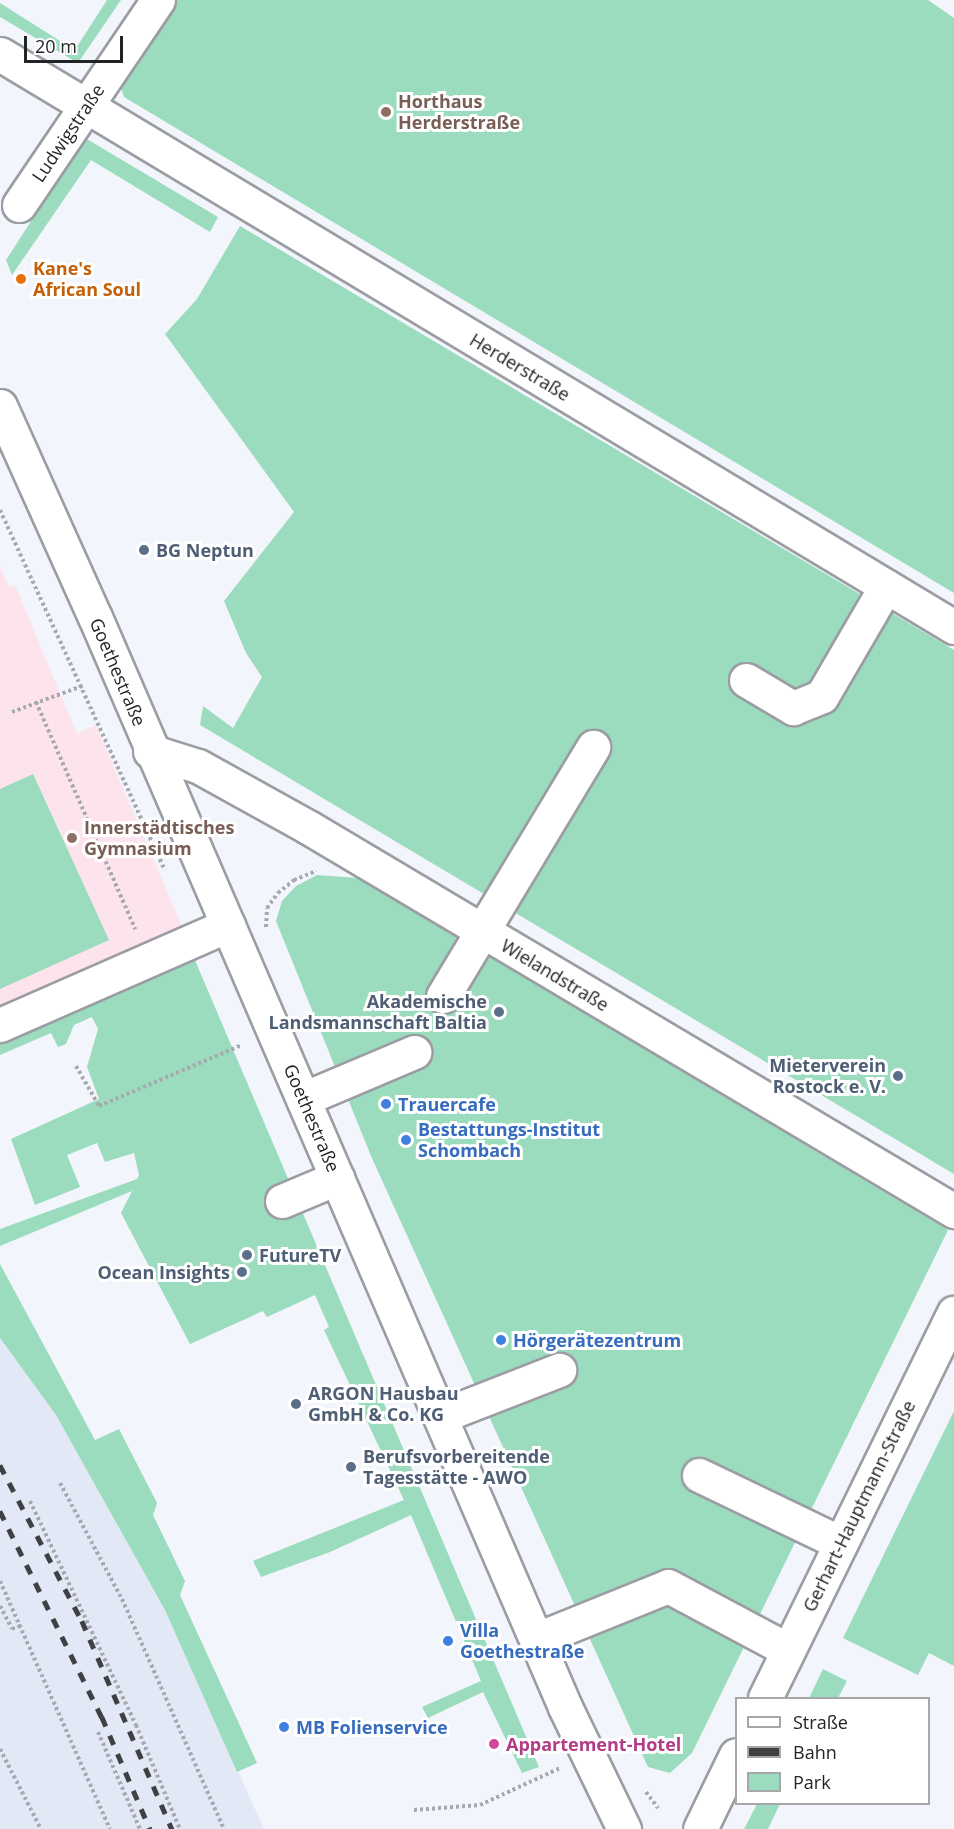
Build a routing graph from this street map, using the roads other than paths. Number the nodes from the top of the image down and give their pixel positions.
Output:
1 (158, 0) edge
2 (0, 54) edge
3 (87, 106) junction
4 (19, 206) dead end
5 (0, 406) edge
6 (886, 586) junction
7 (954, 627) edge
8 (746, 680) dead end
9 (592, 747) dead end
10 (150, 751) junction
11 (228, 925) junction
12 (484, 933) junction
13 (443, 996) dead end
14 (0, 1025) edge
15 (399, 1049) dead end
16 (300, 1092) junction
17 (337, 1178) junction
18 (282, 1201) dead end
19 (954, 1211) edge
20 (954, 1313) edge
21 (559, 1370) dead end
22 (441, 1416) junction
23 (699, 1475) dead end
24 (840, 1543) junction
25 (537, 1639) junction
26 (788, 1650) junction
27 (765, 1697) edge
28 (735, 1757) edge
29 (624, 1829) edge
30 (700, 1829) edge

1 - 3 street, Ludwigstraße
2 - 3 street, Herderstraße
3 - 4 street, Ludwigstraße
3 - 6 street, Herderstraße
5 - 10 street, Goethestraße
6 - 7 street, Herderstraße
6 - 8 street
9 - 12 street
10 - 11 street, Goethestraße
10 - 12 street, Wielandstraße
11 - 14 street
11 - 16 street, Goethestraße
12 - 13 street
12 - 19 street, Wielandstraße
15 - 16 street
16 - 17 street, Goethestraße
17 - 18 street
17 - 22 street, Goethestraße
20 - 24 street, Gerhart-Hauptmann-Straße
21 - 22 street
22 - 25 street, Goethestraße
23 - 24 street
24 - 26 street, Gerhart-Hauptmann-Straße
25 - 26 street
25 - 29 street, Goethestraße
26 - 27 street, Gerhart-Hauptmann-Straße
28 - 30 street

